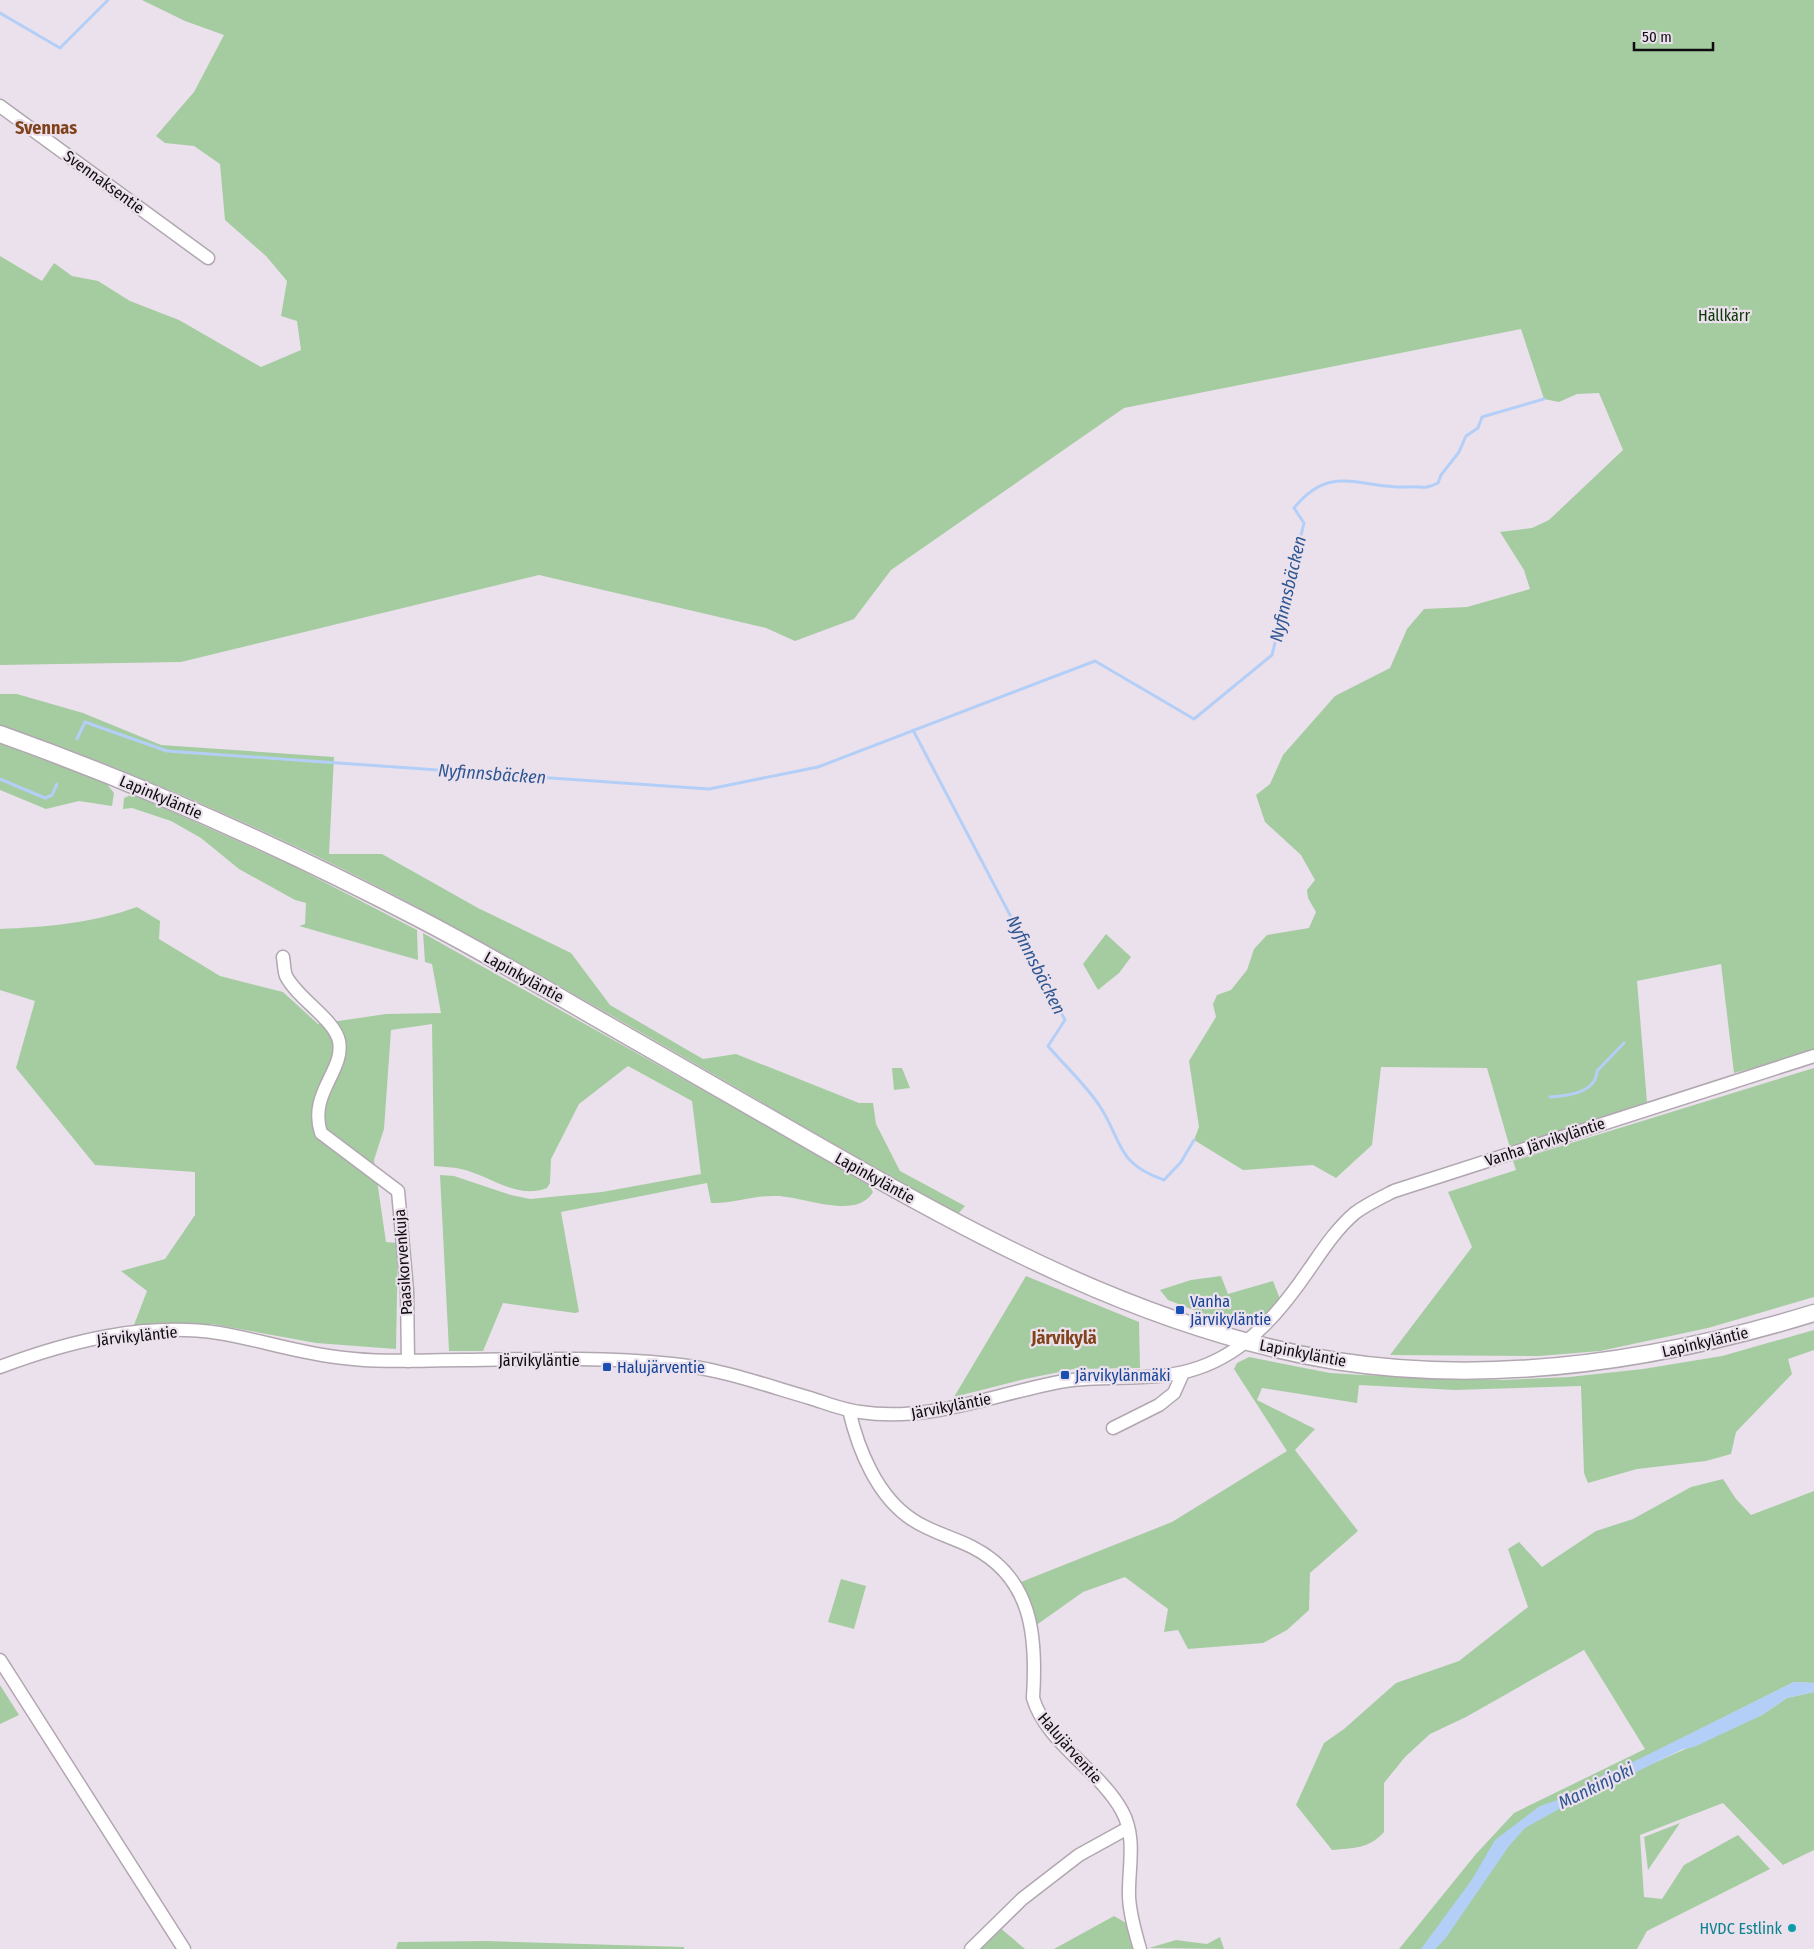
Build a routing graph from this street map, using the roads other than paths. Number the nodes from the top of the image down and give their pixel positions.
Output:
1 (0, 106) edge
2 (208, 258) dead end
3 (0, 734) edge
4 (283, 957) dead end
5 (1814, 1056) edge
6 (1814, 1313) edge
7 (1246, 1342) junction
8 (408, 1360) junction
9 (0, 1367) edge
10 (1183, 1373) junction
11 (849, 1410) junction
12 (1113, 1428) dead end
13 (0, 1660) edge
14 (1128, 1828) junction
15 (184, 1949) edge
16 (970, 1949) edge
17 (1140, 1949) edge

1 - 2 street, Svennaksentie
3 - 7 main road, Lapinkyläntie
4 - 8 street, Paasikorvenkuja
5 - 7 street, Vanha Järvikyläntie
6 - 7 main road, Lapinkyläntie
7 - 10 street, Järvikyläntie
8 - 9 street, Järvikyläntie
8 - 11 street, Järvikyläntie
10 - 11 street, Järvikyläntie
10 - 12 street
11 - 14 street, Halujärventie
13 - 15 street
14 - 16 street
14 - 17 street, Halujärventie

